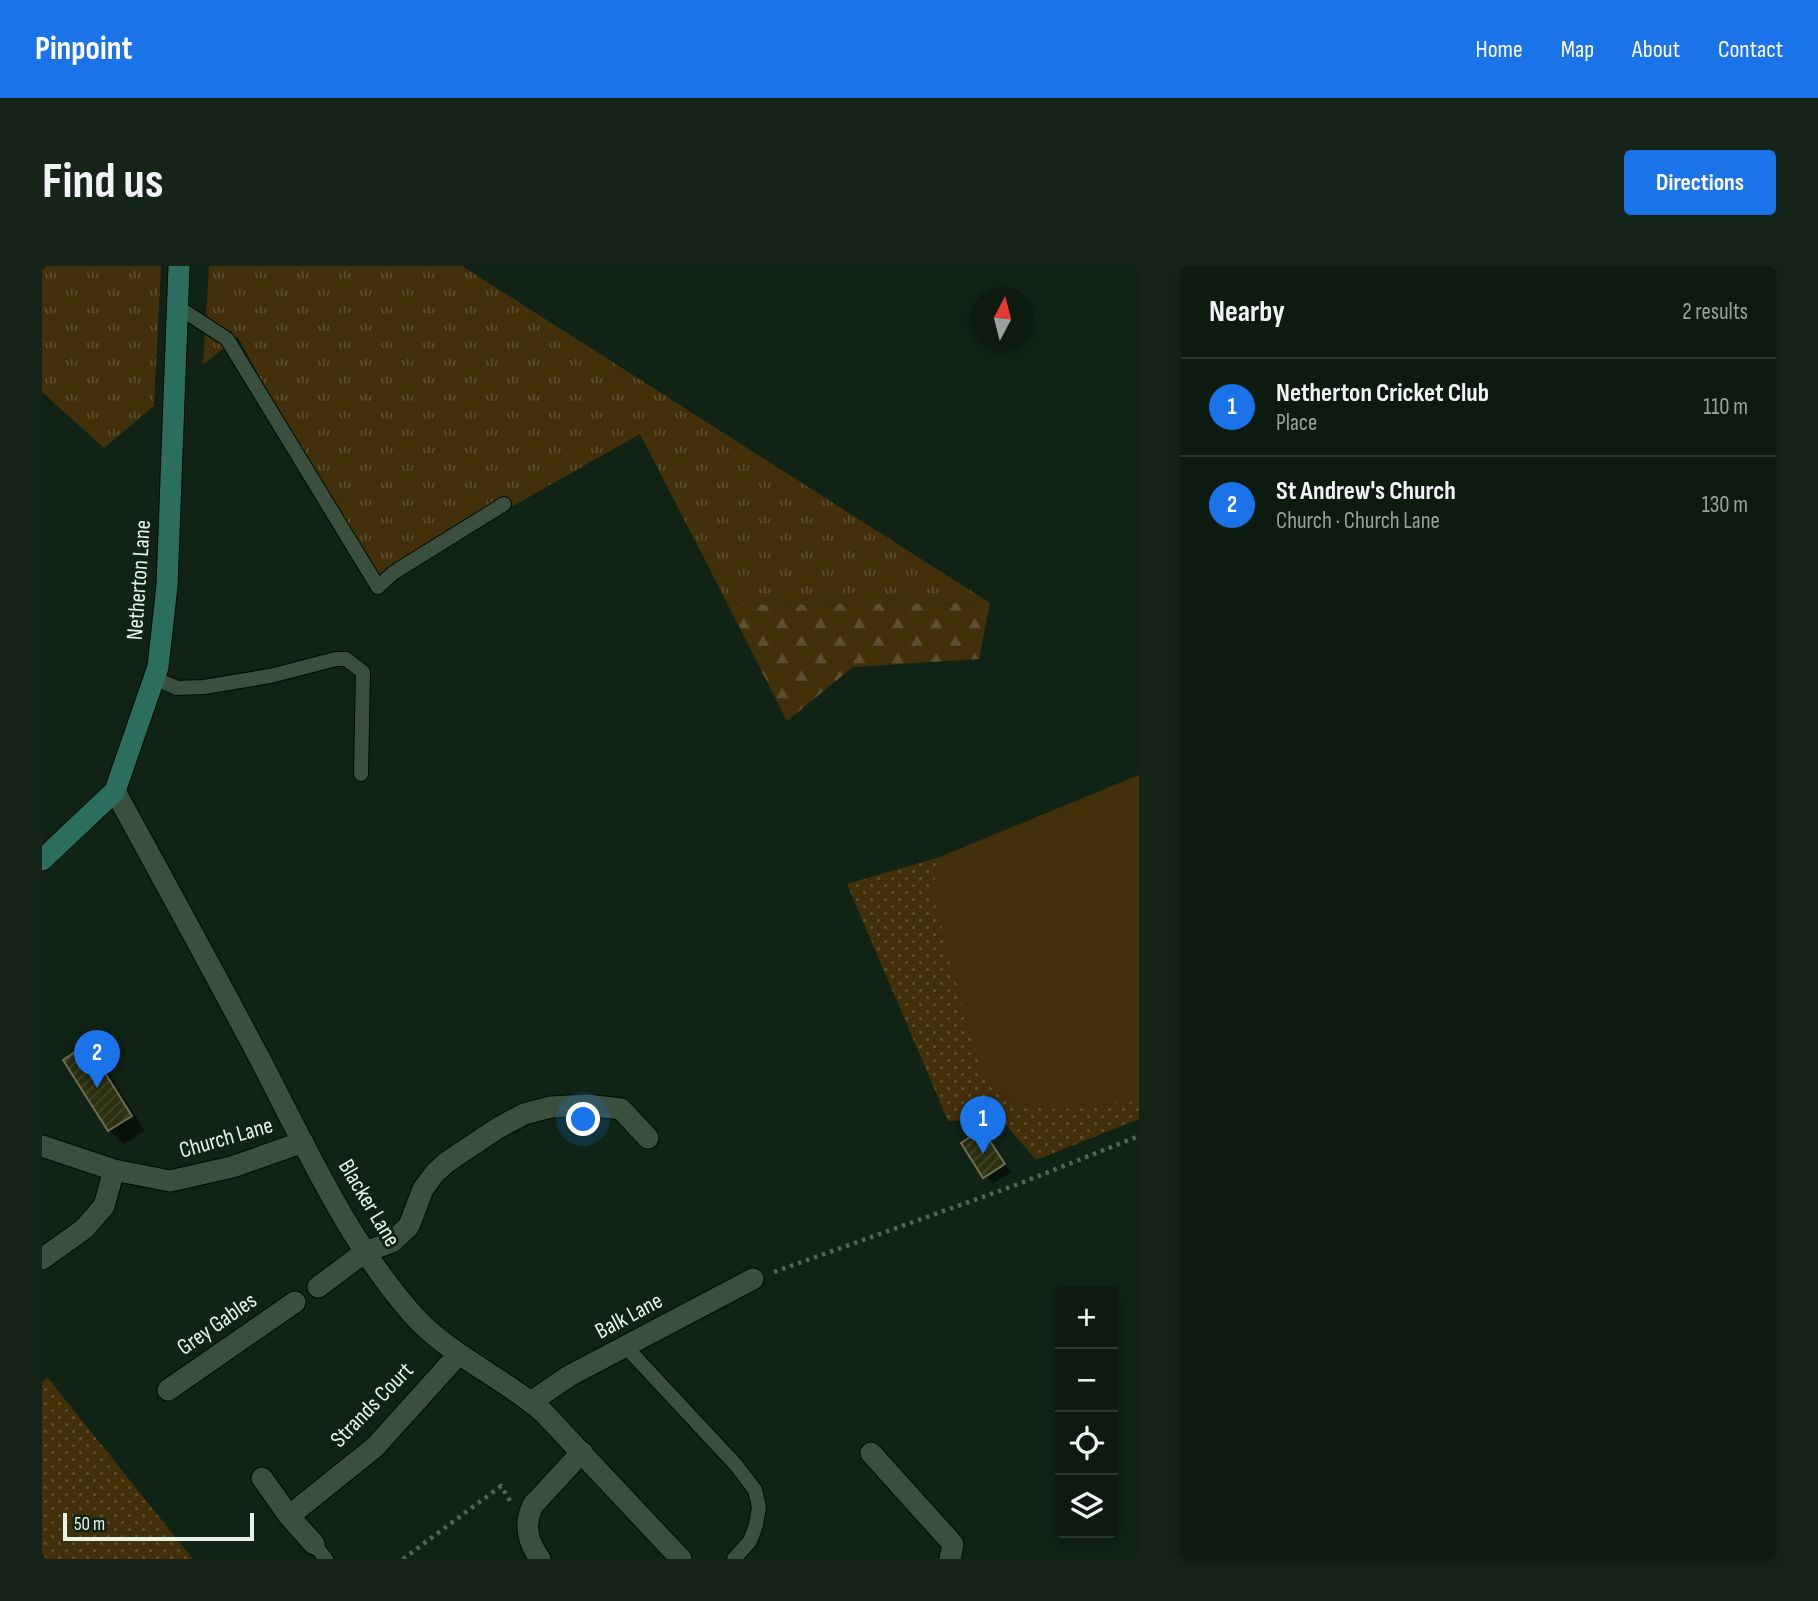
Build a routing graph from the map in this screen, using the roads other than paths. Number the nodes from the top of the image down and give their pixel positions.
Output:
1 (179, 266) edge
2 (178, 307) junction
3 (505, 504) dead end
4 (154, 678) junction
5 (361, 774) dead end
6 (115, 791) junction
7 (42, 860) edge
8 (648, 1139) dead end
9 (303, 1142) junction
10 (42, 1146) edge
11 (114, 1170) junction
12 (365, 1252) junction
13 (42, 1259) edge
14 (753, 1279) road end
15 (318, 1286) dead end
16 (295, 1302) dead end
17 (626, 1348) junction
18 (458, 1354) junction
19 (168, 1390) dead end
20 (531, 1402) junction
21 (582, 1452) junction
22 (871, 1452) dead end
23 (262, 1478) dead end
24 (289, 1516) junction
25 (320, 1551) edge
26 (540, 1559) edge
27 (681, 1559) edge
28 (734, 1559) edge
29 (950, 1559) edge

1 - 2 main road, Netherton Lane
2 - 3 lane
2 - 4 main road, Netherton Lane
4 - 5 lane
4 - 6 main road, Netherton Lane
6 - 7 main road, Netherton Lane
6 - 9 street, Blacker Lane
8 - 12 street
9 - 11 street, Church Lane
9 - 12 street, Blacker Lane
10 - 11 street, Church Lane
11 - 13 street
12 - 15 street
12 - 18 street, Blacker Lane
14 - 17 street, Balk Lane
16 - 19 street, Grey Gables
17 - 20 street, Balk Lane
17 - 28 lane
18 - 20 street, Blacker Lane
18 - 24 street, Strands Court
20 - 21 street, Blacker Lane
21 - 26 street
21 - 27 street, Blacker Lane
22 - 29 street
23 - 24 street
24 - 25 street

